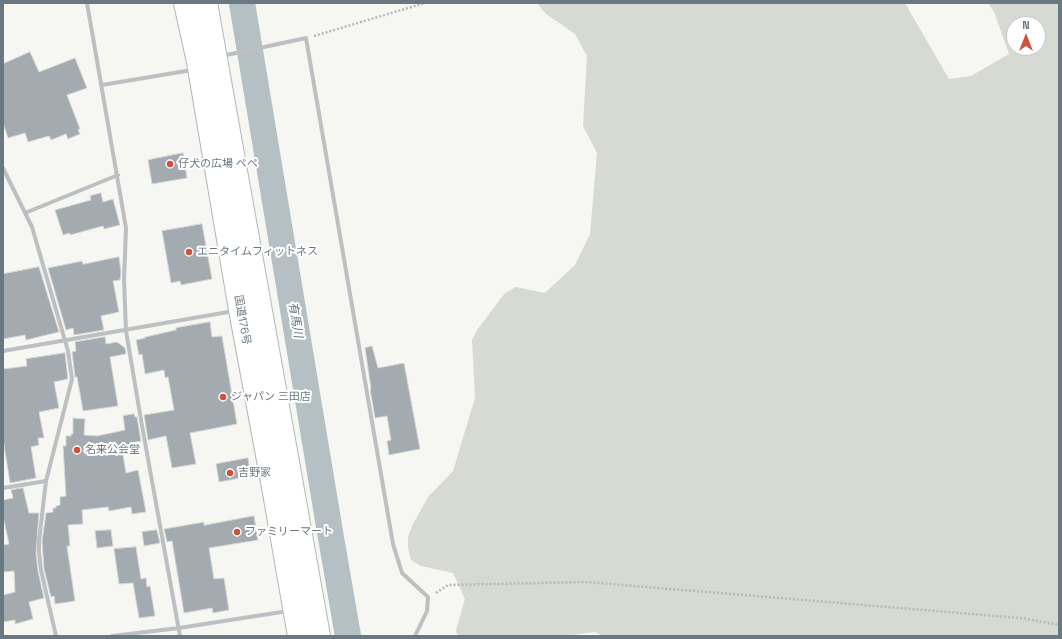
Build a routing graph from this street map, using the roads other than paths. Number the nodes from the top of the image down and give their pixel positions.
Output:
1 (87, 3) edge
2 (185, 3) edge
3 (206, 3) edge
4 (208, 61) junction
5 (102, 85) junction
6 (3, 168) edge
7 (118, 175) junction
8 (25, 213) junction
9 (240, 310) junction
10 (126, 330) junction
11 (64, 340) junction
12 (3, 351) edge
13 (46, 481) junction
14 (3, 488) edge
15 (304, 609) junction
16 (179, 628) junction
17 (56, 636) edge
18 (112, 636) edge
19 (180, 636) edge
20 (299, 636) edge
21 (319, 636) edge
22 (416, 636) edge

1 - 5 street
2 - 4 highway, 国道176号
3 - 4 highway, 国道176号
4 - 5 street
4 - 9 highway, 国道176号
4 - 15 highway, 国道176号
4 - 22 street
5 - 7 street
6 - 8 street
7 - 8 street
7 - 10 street
8 - 11 street
9 - 10 street
9 - 15 highway, 国道176号
10 - 11 street
10 - 16 street
11 - 12 street
11 - 13 street
13 - 14 street
13 - 17 street
15 - 16 street
15 - 20 highway, 国道176号
15 - 21 highway, 国道176号
16 - 18 street
16 - 19 street

